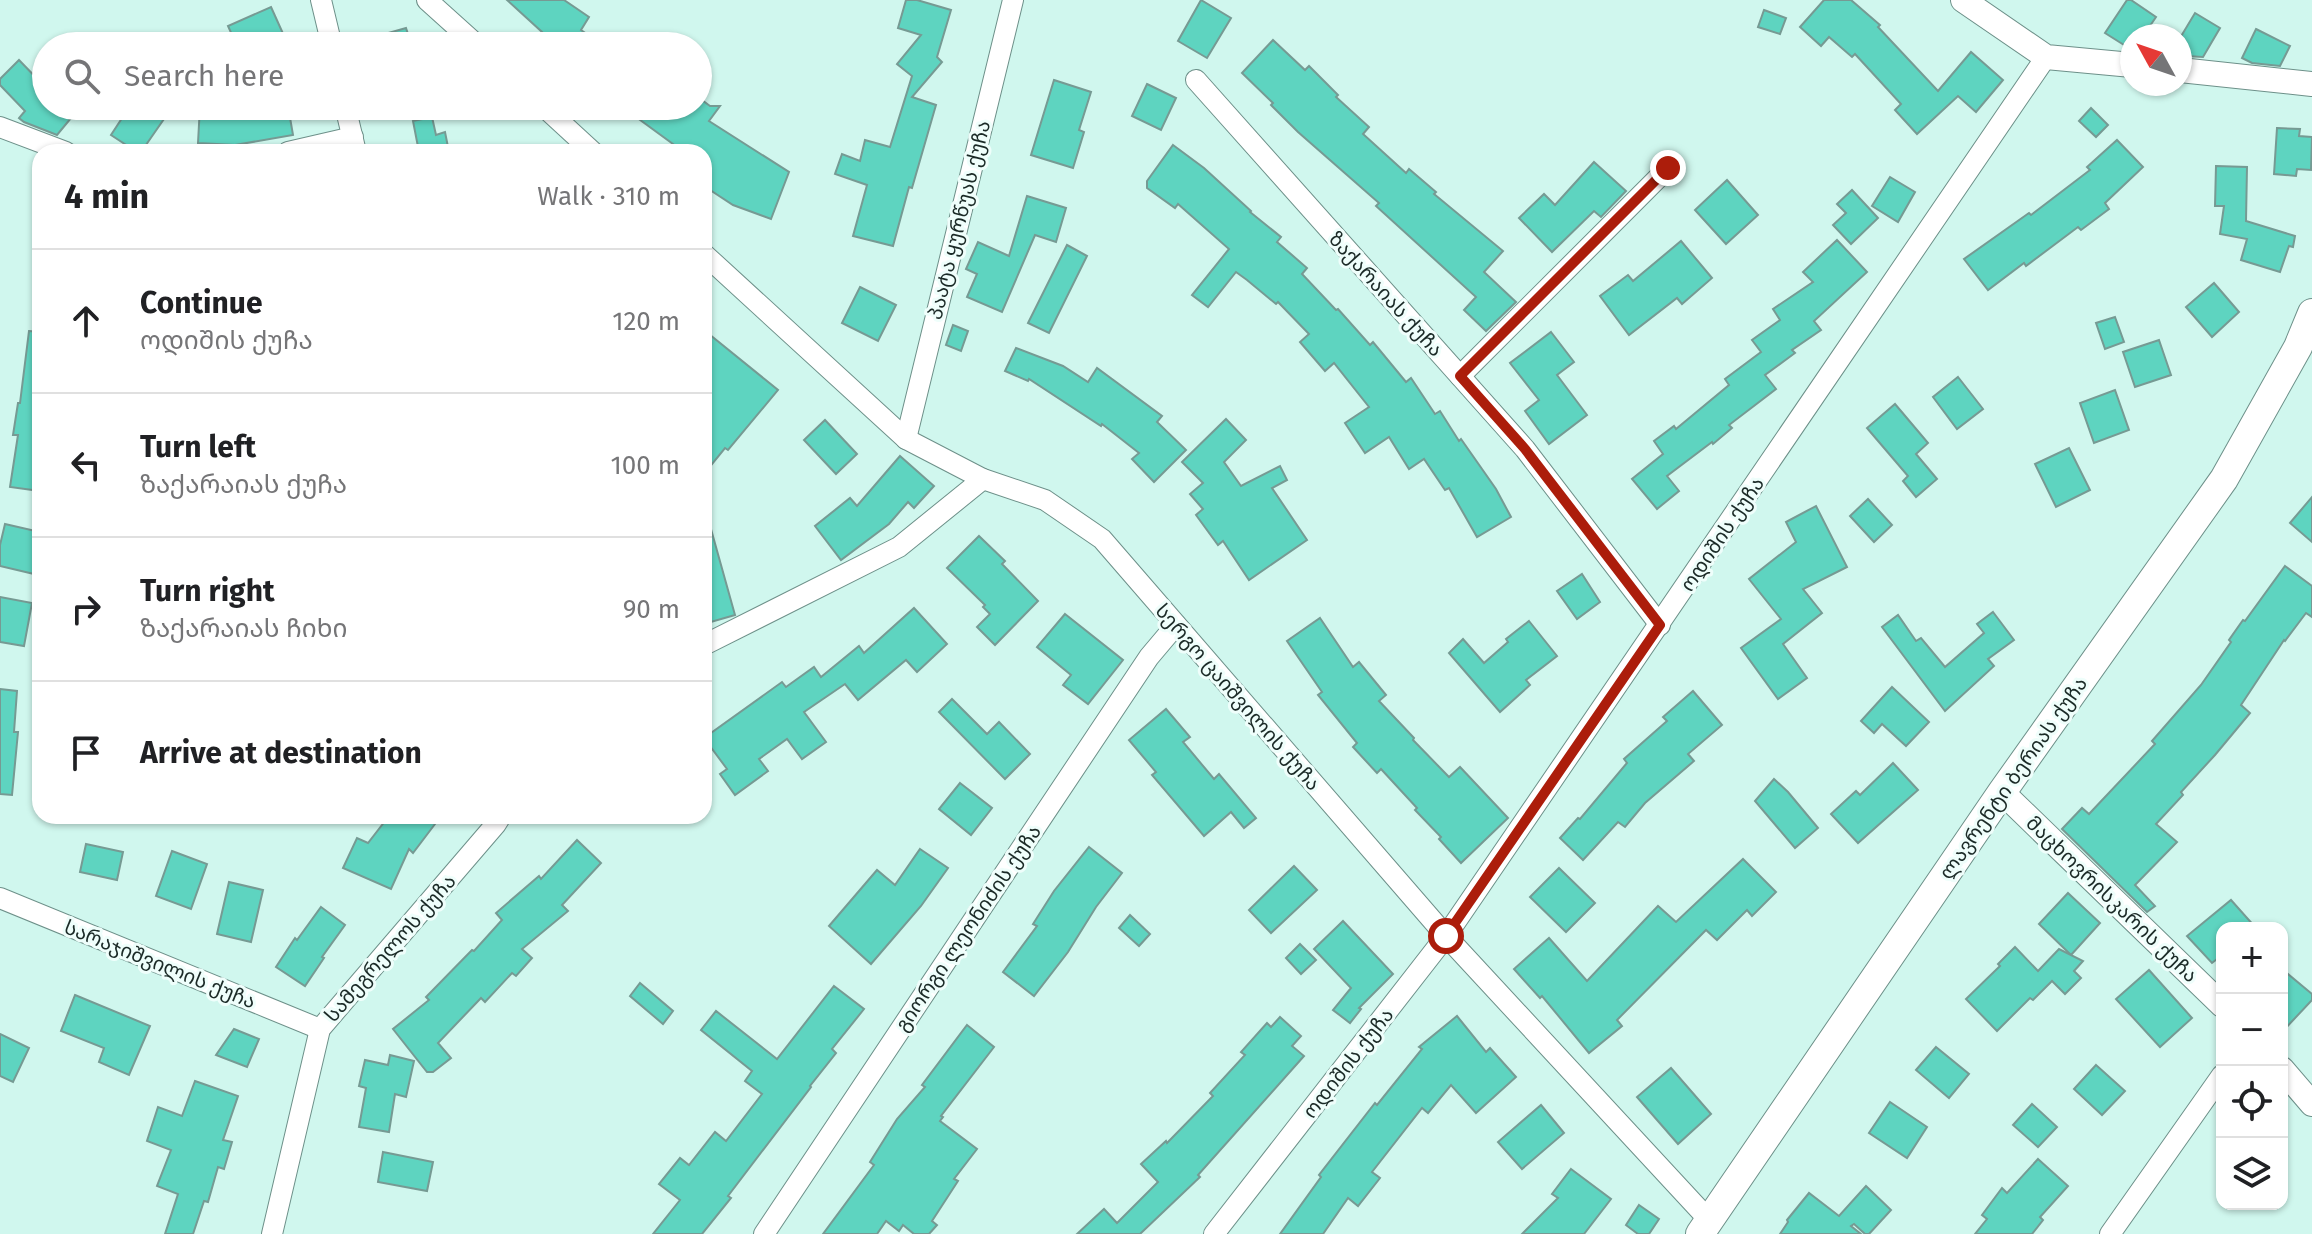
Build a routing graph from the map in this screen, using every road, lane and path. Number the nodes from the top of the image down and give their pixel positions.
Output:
1 (321, 0) edge
2 (427, 0) edge
3 (1013, 0) edge
4 (1963, 0) edge
5 (329, 32) edge
6 (462, 32) edge
7 (2046, 57) junction
8 (2120, 64) edge
9 (2192, 71) edge
10 (1196, 80) dead end
11 (2312, 84) edge
12 (348, 120) edge
13 (558, 120) edge
14 (0, 127) edge
15 (45, 144) edge
16 (354, 144) edge
17 (584, 144) edge
18 (1668, 168) dead end
19 (712, 261) edge
20 (2312, 313) edge
21 (1460, 376) junction
22 (906, 439) junction
23 (983, 479) junction
24 (1176, 625) junction
25 (1660, 625) junction
26 (712, 641) edge
27 (2002, 792) junction
28 (496, 824) edge
29 (0, 898) edge
30 (1446, 936) junction
31 (2216, 999) edge
32 (320, 1029) junction
33 (2288, 1076) edge
34 (2216, 1084) edge
35 (2312, 1104) edge
36 (1704, 1227) edge
37 (272, 1234) edge
38 (764, 1234) edge
39 (1214, 1234) edge
40 (2110, 1234) edge

1 - 5 street
2 - 6 street
3 - 22 street, პაატა ყურწუას ქუჩა
4 - 7 street
7 - 8 street
7 - 25 street, ოდიშის ქუჩა
9 - 11 street
10 - 21 street, ზაქარაიას ქუჩა
12 - 16 street
13 - 17 street
14 - 15 street
18 - 21 street
19 - 22 street, სერგო ცაიშვილის ქუჩა
20 - 27 main road, ლავრენტი ბერიას ქუჩა
21 - 25 street, ზაქარაიას ქუჩა
22 - 23 street, სერგო ცაიშვილის ქუჩა
23 - 24 street, სერგო ცაიშვილის ქუჩა
23 - 26 street
24 - 30 street, სერგო ცაიშვილის ქუჩა
24 - 38 street, გიორგი ლეონიძის ქუჩა
25 - 30 street, ოდიშის ქუჩა
27 - 31 street, მაცხოვრისკარის ქუჩა
27 - 36 main road, ლავრენტი ბერიას ქუჩა
28 - 32 street, სამეგრელოს ქუჩა
29 - 32 street, სარაჯიშვილის ქუჩა
30 - 36 street, სერგო ცაიშვილის ქუჩა
30 - 39 street, ოდიშის ქუჩა
32 - 37 street, სამეგრელოს ქუჩა
33 - 35 street
34 - 40 street

